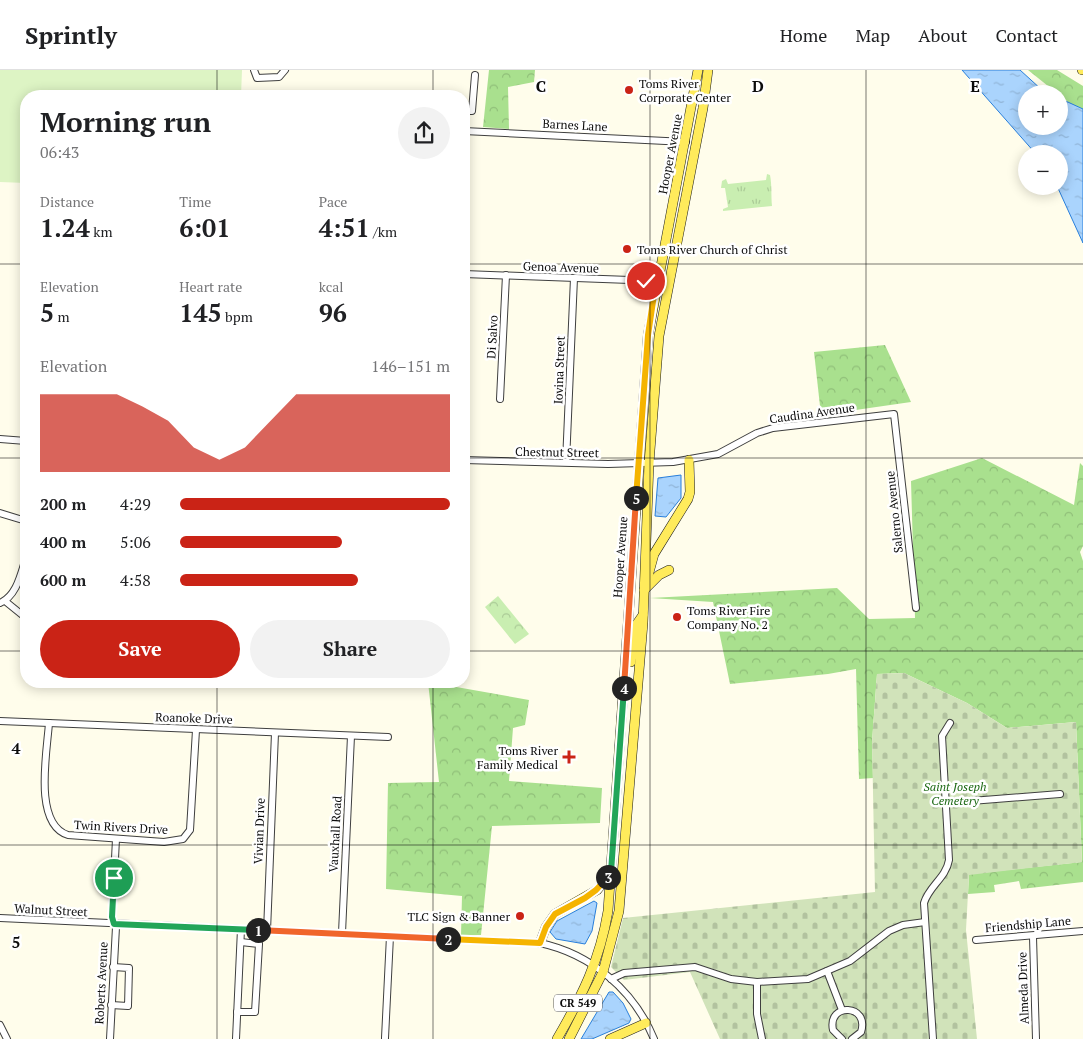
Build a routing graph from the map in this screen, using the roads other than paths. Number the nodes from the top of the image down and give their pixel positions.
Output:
1 (254, 70) edge
2 (285, 70) edge
3 (698, 70) edge
4 (708, 70) edge
5 (475, 75) dead end
6 (470, 111) edge
7 (470, 131) edge
8 (686, 142) junction
9 (470, 274) edge
10 (506, 276) junction
11 (574, 278) junction
12 (656, 281) junction
13 (500, 399) dead end
14 (894, 414) joint
15 (0, 439) edge
16 (20, 441) edge
17 (470, 460) edge
18 (689, 460) junction
19 (566, 462) junction
20 (649, 463) junction
21 (638, 464) junction
22 (0, 513) edge
23 (20, 519) edge
24 (669, 570) dead end
25 (20, 577) edge
26 (644, 590) junction
27 (3, 602) edge
28 (916, 608) dead end
29 (20, 614) edge
30 (643, 615) junction
31 (624, 701) junction
32 (0, 721) edge
33 (950, 722) dead end
34 (49, 723) junction
35 (196, 730) junction
36 (275, 733) junction
37 (351, 736) junction
38 (388, 737) dead end
39 (1060, 794) dead end
40 (946, 803) junction
41 (116, 838) junction
42 (611, 872) junction
43 (0, 918) edge
44 (925, 922) junction
45 (114, 924) junction
46 (241, 929) junction
47 (267, 930) junction
48 (1083, 931) edge
49 (342, 933) junction
50 (390, 936) junction
51 (1033, 937) junction
52 (976, 940) dead end
53 (240, 942) junction
54 (540, 943) junction
55 (595, 965) junction
56 (113, 967) junction
57 (827, 971) junction
58 (603, 972) junction
59 (611, 979) junction
60 (757, 982) junction
61 (111, 1005) junction
62 (842, 1010) junction
63 (237, 1012) junction
64 (646, 1023) junction
65 (0, 1025) edge
66 (385, 1038) dead end
67 (7, 1039) edge
68 (110, 1039) edge
69 (236, 1039) edge
70 (557, 1039) edge
71 (568, 1039) edge
72 (610, 1039) edge
73 (654, 1039) edge
74 (762, 1039) edge
75 (842, 1039) edge
76 (853, 1039) edge
77 (933, 1039) edge
78 (1036, 1039) edge

1 - 2 street
3 - 8 main road, Hooper Avenue / CR 549
4 - 20 main road, Hooper Avenue / CR 549
5 - 6 street
7 - 8 street, Barnes Lane
8 - 12 main road, Hooper Avenue / CR 549
9 - 10 street, Genoa Avenue
10 - 11 street, Genoa Avenue
10 - 13 street, Di Salvo
11 - 12 street, Genoa Avenue
11 - 19 street, Iovina Street
12 - 21 main road, Hooper Avenue / CR 549
14 - 18 street, Caudina Avenue
14 - 28 street, Salerno Avenue
15 - 16 street
17 - 19 street, Chestnut Street
18 - 20 street, Caudina Avenue
18 - 26 main road
19 - 21 street, Chestnut Street
20 - 21 street, Chestnut Street
20 - 26 main road, Hooper Avenue / CR 549
21 - 31 main road, Hooper Avenue / CR 549
22 - 23 street
24 - 26 main road
25 - 27 street
26 - 30 main road, Hooper Avenue / CR 549
27 - 29 street
30 - 31 main road
30 - 58 main road, Hooper Avenue / CR 549
31 - 42 main road, Hooper Avenue / CR 549
32 - 34 street, Roanoke Drive
33 - 40 street
34 - 35 street, Roanoke Drive
34 - 41 street, Twin Rivers Drive
35 - 36 street, Roanoke Drive
35 - 41 street, Twin Rivers Drive
36 - 37 street, Roanoke Drive
36 - 47 street, Vivian Drive
37 - 38 street, Roanoke Drive
37 - 49 street, Vauxhall Road
39 - 40 street
40 - 44 street
41 - 45 street, Roberts Avenue
42 - 54 main road
42 - 55 main road, Hooper Avenue / CR 549
43 - 45 street, Walnut Street
44 - 57 street
44 - 77 street
45 - 46 street, Walnut Street
45 - 56 street, Roberts Avenue
46 - 47 street, Walnut Street
46 - 53 street
47 - 49 street, Walnut Street
48 - 51 street, Friendship Lane
49 - 50 street, Walnut Street
50 - 54 street, Walnut Street
50 - 66 street
51 - 52 street, Friendship Lane
51 - 78 street, Almeda Drive
53 - 63 street
53 - 63 street
54 - 55 street, Walnut Street
55 - 58 street, Walnut Street
55 - 70 main road, Hooper Avenue / CR 549
56 - 61 street, Roberts Avenue
56 - 61 street
57 - 60 street
57 - 62 street
58 - 59 street, Walnut Street
58 - 71 main road, Hooper Avenue / CR 549
59 - 60 street
59 - 64 street, Walnut Street
60 - 74 street
61 - 68 street, Roberts Avenue
62 - 75 street
62 - 76 street
63 - 69 street
64 - 72 main road
64 - 73 street, Walnut Street
65 - 67 street

